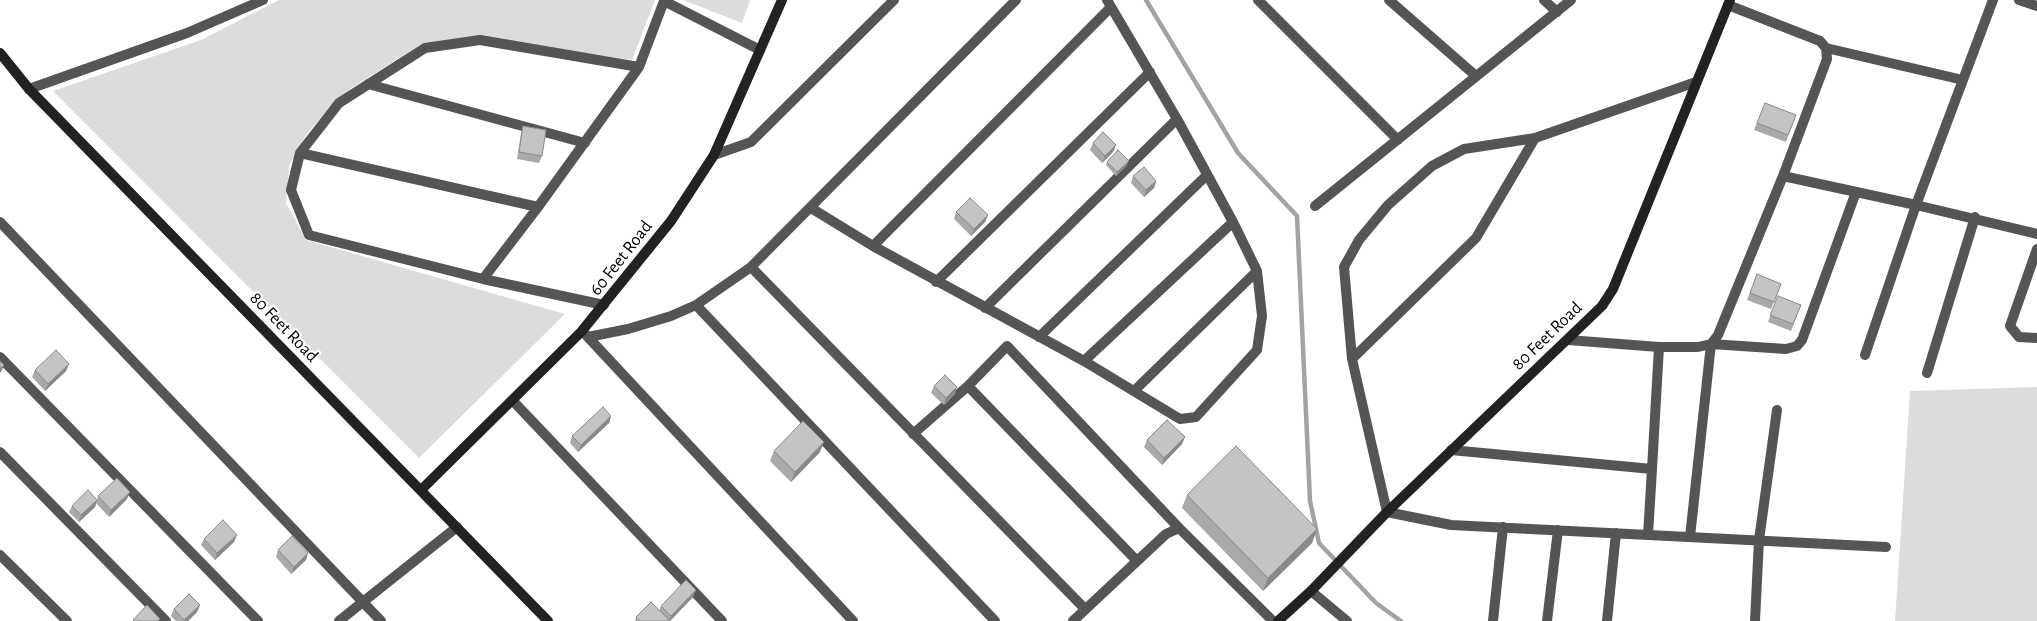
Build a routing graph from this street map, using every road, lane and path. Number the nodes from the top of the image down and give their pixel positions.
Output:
1 (262, 0) edge
2 (782, 0) edge
3 (894, 0) edge
4 (1016, 0) edge
5 (1258, 0) edge
6 (1388, 0) edge
7 (1544, 0) edge
8 (1570, 0) edge
9 (1993, 0) edge
10 (2019, 0) edge
11 (1729, 3) edge
12 (1109, 4) edge
13 (2037, 6) edge
14 (1557, 12) junction
15 (1826, 48) junction
16 (760, 50) junction
17 (0, 53) edge
18 (639, 67) junction
19 (1150, 72) junction
20 (1476, 76) junction
21 (1963, 80) junction
22 (1696, 82) junction
23 (368, 84) junction
24 (29, 89) junction
25 (1176, 119) junction
26 (1536, 138) junction
27 (1398, 140) junction
28 (585, 143) junction
29 (300, 153) junction
30 (714, 155) junction
31 (1207, 175) junction
32 (1783, 176) junction
33 (1856, 192) junction
34 (1916, 205) junction
35 (1315, 206) dead end
36 (538, 207) junction
37 (811, 208) junction
38 (1975, 218) junction
39 (0, 222) edge
40 (1233, 222) junction
41 (2037, 234) edge
42 (874, 246) junction
43 (2037, 249) edge
44 (751, 267) junction
45 (2033, 270) edge
46 (1257, 271) junction
47 (482, 279) junction
48 (936, 282) junction
49 (604, 305) junction
50 (696, 305) junction
51 (985, 308) junction
52 (585, 335) junction
53 (1039, 337) junction
54 (2037, 338) edge
55 (1568, 340) junction
56 (1711, 344) junction
57 (1659, 347) junction
58 (1865, 355) dead end
59 (0, 357) edge
60 (1352, 359) junction
61 (1084, 361) junction
62 (1927, 373) dead end
63 (968, 386) junction
64 (1134, 391) junction
65 (513, 401) junction
66 (1777, 410) dead end
67 (913, 434) junction
68 (1450, 450) junction
69 (0, 452) edge
70 (1652, 469) junction
71 (421, 490) junction
72 (1387, 512) junction
73 (1503, 527) junction
74 (457, 528) junction
75 (1179, 528) junction
76 (1558, 530) junction
77 (1616, 533) junction
78 (1648, 535) junction
79 (1690, 537) junction
80 (1759, 540) junction
81 (1886, 547) dead end
82 (0, 555) edge
83 (1137, 561) junction
84 (1311, 591) junction
85 (363, 602) junction
86 (1085, 609) junction
87 (67, 621) edge
88 (166, 621) edge
89 (258, 621) edge
90 (339, 621) edge
91 (381, 621) edge
92 (548, 621) edge
93 (722, 621) edge
94 (853, 621) edge
95 (995, 621) edge
96 (1073, 621) edge
97 (1273, 621) edge
98 (1278, 621) edge
99 (1347, 621) edge
100 (1493, 621) edge
101 (1547, 621) edge
102 (1608, 621) edge
103 (1755, 621) edge

1 - 24 street
2 - 16 street, 60 Feet Road
3 - 30 street
4 - 37 street
5 - 27 street
6 - 20 street
7 - 14 street
8 - 14 street
9 - 21 street
10 - 13 street
11 - 15 street
11 - 22 street, 80 Feet Road
12 - 19 street
12 - 42 street
14 - 20 street
15 - 21 street
15 - 32 street
16 - 18 street
16 - 30 street, 60 Feet Road
17 - 24 street, 80 Feet Road
18 - 23 street
18 - 28 street
19 - 25 street
19 - 48 street
20 - 27 street
21 - 34 street
22 - 26 street
22 - 55 street, 80 Feet Road
23 - 28 street
23 - 29 street
24 - 71 street, 80 Feet Road
25 - 31 street
25 - 51 street
26 - 60 street
26 - 60 street
27 - 35 street
28 - 36 street
29 - 36 street
29 - 47 street
30 - 49 street, 60 Feet Road
31 - 40 street
31 - 53 street
32 - 33 street
32 - 56 street
33 - 34 street
33 - 56 street
34 - 38 street
34 - 58 street
36 - 47 street
37 - 42 street
37 - 44 street
38 - 41 street
38 - 62 street
39 - 85 street
40 - 46 street
40 - 61 street
42 - 48 street
43 - 45 street
44 - 50 street
44 - 67 street
45 - 54 street
46 - 64 street
46 - 64 street
47 - 49 street
48 - 51 street
49 - 52 street, 60 Feet Road
50 - 52 street
50 - 95 street
51 - 53 street
52 - 65 street, 60 Feet Road
52 - 94 street
53 - 61 street
55 - 57 street
55 - 68 street, 80 Feet Road
56 - 57 street
56 - 79 street
57 - 70 street
59 - 89 street
60 - 72 street
61 - 64 street
63 - 67 street
63 - 75 street
63 - 83 street
65 - 71 street, 60 Feet Road
65 - 93 street
66 - 80 street
67 - 86 street
68 - 70 street
68 - 72 street, 80 Feet Road
69 - 88 street
70 - 78 street
71 - 74 street, 80 Feet Road
72 - 73 street
72 - 84 street, 80 Feet Road
73 - 76 street
73 - 100 street
74 - 85 street
74 - 92 street, 80 Feet Road
75 - 83 street
75 - 97 street
76 - 77 street
76 - 101 street
77 - 78 street
77 - 102 street
78 - 79 street
79 - 80 street
80 - 81 street
80 - 103 street
82 - 87 street
83 - 86 street
84 - 98 street, 80 Feet Road
84 - 99 street
85 - 90 street
85 - 91 street
86 - 96 street

